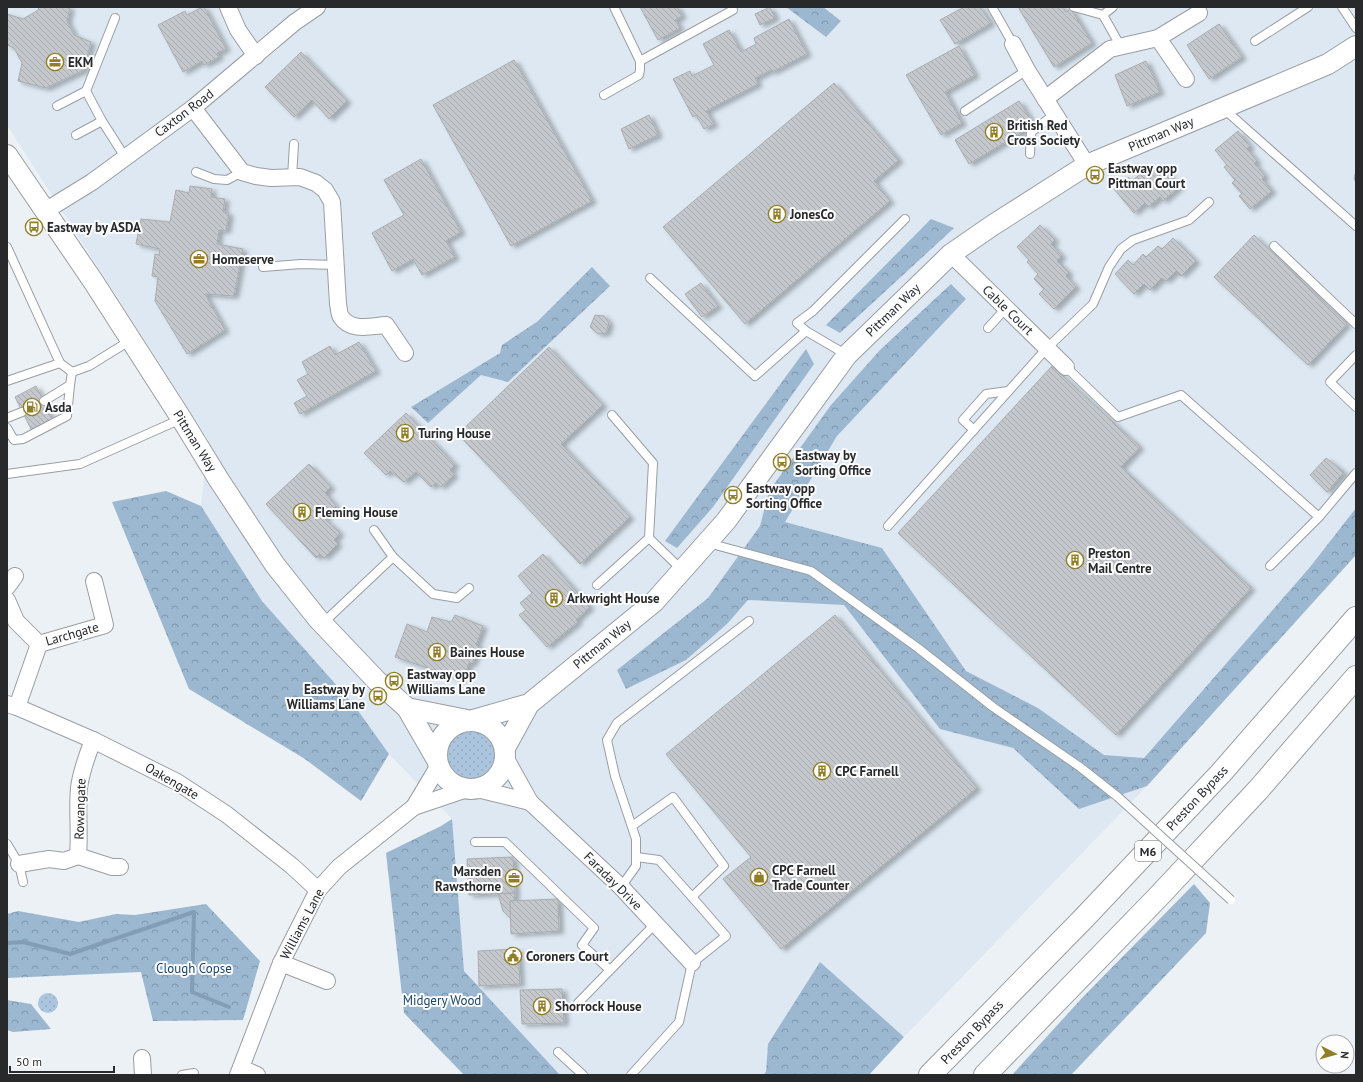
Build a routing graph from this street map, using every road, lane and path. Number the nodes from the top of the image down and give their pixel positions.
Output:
1 (228, 7) edge
2 (317, 7) edge
3 (614, 7) edge
4 (992, 7) edge
5 (1074, 7) edge
6 (1113, 7) edge
7 (1308, 7) edge
8 (1342, 7) edge
9 (733, 10) dead end
10 (1199, 13) dead end
11 (1103, 15) junction
12 (115, 18) dead end
13 (1356, 28) edge
14 (1158, 38) junction
15 (1255, 41) dead end
16 (1013, 44) joint
17 (1356, 46) edge
18 (1121, 47) junction
19 (256, 56) junction
20 (640, 61) junction
21 (1027, 70) junction
22 (1186, 79) dead end
23 (86, 92) junction
24 (604, 95) dead end
25 (1045, 99) junction
26 (57, 106) dead end
27 (193, 108) junction
28 (1223, 108) junction
29 (965, 111) dead end
30 (1055, 114) junction
31 (102, 121) junction
32 (76, 135) dead end
33 (294, 144) dead end
34 (1030, 154) dead end
35 (7, 155) edge
36 (126, 158) junction
37 (1087, 165) junction
38 (196, 172) dead end
39 (242, 172) junction
40 (292, 177) junction
41 (1209, 202) dead end
42 (45, 210) junction
43 (904, 219) dead end
44 (1356, 226) edge
45 (1274, 246) dead end
46 (7, 247) edge
47 (951, 254) junction
48 (336, 265) junction
49 (263, 267) dead end
50 (650, 278) dead end
51 (1006, 308) junction
52 (1356, 324) edge
53 (988, 328) dead end
54 (806, 331) junction
55 (131, 340) junction
56 (1047, 348) junction
57 (404, 353) dead end
58 (847, 355) junction
59 (1356, 355) edge
60 (60, 363) junction
61 (1066, 366) joint
62 (72, 372) junction
63 (7, 379) edge
64 (70, 385) junction
65 (1008, 391) junction
66 (44, 401) dead end
67 (1356, 407) edge
68 (22, 412) dead end
69 (612, 415) dead end
70 (7, 418) edge
71 (181, 418) junction
72 (7, 428) edge
73 (974, 430) junction
74 (1356, 473) edge
75 (7, 474) edge
76 (1319, 517) junction
77 (888, 526) dead end
78 (374, 530) dead end
79 (649, 538) junction
80 (708, 542) junction
81 (393, 558) junction
82 (1270, 566) dead end
83 (682, 570) junction
84 (94, 581) dead end
85 (597, 585) dead end
86 (469, 588) dead end
87 (7, 600) edge
88 (1356, 618) edge
89 (749, 621) dead end
90 (322, 623) junction
91 (39, 644) junction
92 (1356, 678) edge
93 (529, 704) junction
94 (12, 706) edge
95 (407, 708) junction
96 (470, 720) junction
97 (93, 740) junction
98 (505, 753) junction
99 (437, 764) junction
100 (472, 789) junction
101 (530, 802) junction
102 (414, 807) junction
103 (632, 826) junction
104 (475, 842) dead end
105 (7, 844) edge
106 (78, 856) junction
107 (636, 857) junction
108 (19, 864) junction
109 (120, 867) dead end
110 (23, 882) dead end
111 (621, 887) junction
112 (318, 890) junction
113 (692, 897) junction
114 (1231, 900) dead end
115 (656, 923) junction
116 (281, 963) junction
117 (692, 963) junction
118 (610, 970) junction
119 (327, 981) dead end
120 (578, 1003) dead end
121 (558, 1052) dead end
122 (142, 1058) dead end
123 (240, 1072) edge
124 (194, 1073) dead end
125 (144, 1075) edge
126 (182, 1075) edge
127 (257, 1075) edge
128 (583, 1075) edge
129 (631, 1075) edge
130 (930, 1075) edge
131 (985, 1075) edge

1 - 19 street
2 - 19 street, Caxton Road
3 - 20 lane
4 - 16 lane
5 - 11 lane
6 - 11 lane
7 - 15 lane
8 - 13 lane
9 - 20 lane
10 - 14 street
11 - 18 lane
12 - 23 lane
14 - 18 street
14 - 22 street
16 - 21 street
17 - 28 street, Pittman Way
18 - 25 street
19 - 27 street, Caxton Road
20 - 24 lane
21 - 25 street
21 - 29 lane
23 - 26 lane
23 - 31 lane
25 - 30 street
27 - 36 street, Caxton Road
27 - 39 street
28 - 37 street, Pittman Way
28 - 44 lane
30 - 34 lane
30 - 37 street
31 - 32 lane
31 - 36 lane
33 - 40 lane
35 - 42 street, Pittman Way
36 - 42 street, Caxton Road
37 - 47 street, Pittman Way
38 - 39 lane
39 - 40 street
40 - 48 street
41 - 56 lane
42 - 55 street, Pittman Way
43 - 54 lane
45 - 52 lane
46 - 60 lane
47 - 51 street, Cable Court
47 - 58 street, Pittman Way
48 - 49 lane
48 - 57 street
50 - 54 lane
51 - 53 lane
51 - 56 street, Cable Court
54 - 58 lane
55 - 62 lane
55 - 71 street, Pittman Way
56 - 61 street, Cable Court
56 - 65 lane
58 - 80 street, Pittman Way
59 - 67 lane
60 - 62 lane
60 - 63 lane
61 - 76 lane
62 - 64 lane
64 - 66 lane
64 - 72 lane
65 - 73 lane
65 - 73 lane
68 - 70 lane
69 - 79 lane
71 - 75 lane
71 - 90 street, Pittman Way
73 - 77 lane
74 - 76 lane
76 - 82 lane
78 - 81 lane
79 - 83 lane
79 - 85 lane
80 - 83 street, Pittman Way
80 - 114 lane, bridge
81 - 86 lane
81 - 90 lane
83 - 93 street, Pittman Way
84 - 91 street, Larchgate
87 - 91 street, Larchgate
88 - 130 highway, Preston Bypass / M6
89 - 103 lane
90 - 95 street, Pittman Way
91 - 94 street, Larchgate
92 - 131 highway
93 - 96 street, Pittman Way
93 - 98 street, Pittman Way
94 - 97 street, Oakengate
95 - 96 street, Pittman Way
95 - 99 street, Pittman Way
96 - 98 street
96 - 99 street
97 - 106 street, Rowangate
97 - 112 street, Oakengate
98 - 100 street
98 - 101 street, Faraday Drive
99 - 100 street
99 - 102 street, Williams Lane
100 - 101 street, Faraday Drive
100 - 102 street, Williams Lane
101 - 111 street, Faraday Drive
102 - 112 street, Williams Lane
103 - 107 lane
103 - 113 lane
104 - 118 lane
105 - 108 lane
106 - 108 street, Rowangate
106 - 109 street, Rowangate
107 - 111 lane
107 - 113 lane
108 - 110 lane
111 - 115 street, Faraday Drive
112 - 116 street, Williams Lane
113 - 117 lane
115 - 117 street, Faraday Drive
115 - 118 lane
116 - 119 street
116 - 123 street, Williams Lane
117 - 129 lane
118 - 120 lane
121 - 128 lane
122 - 125 street
123 - 127 street
124 - 126 lane

